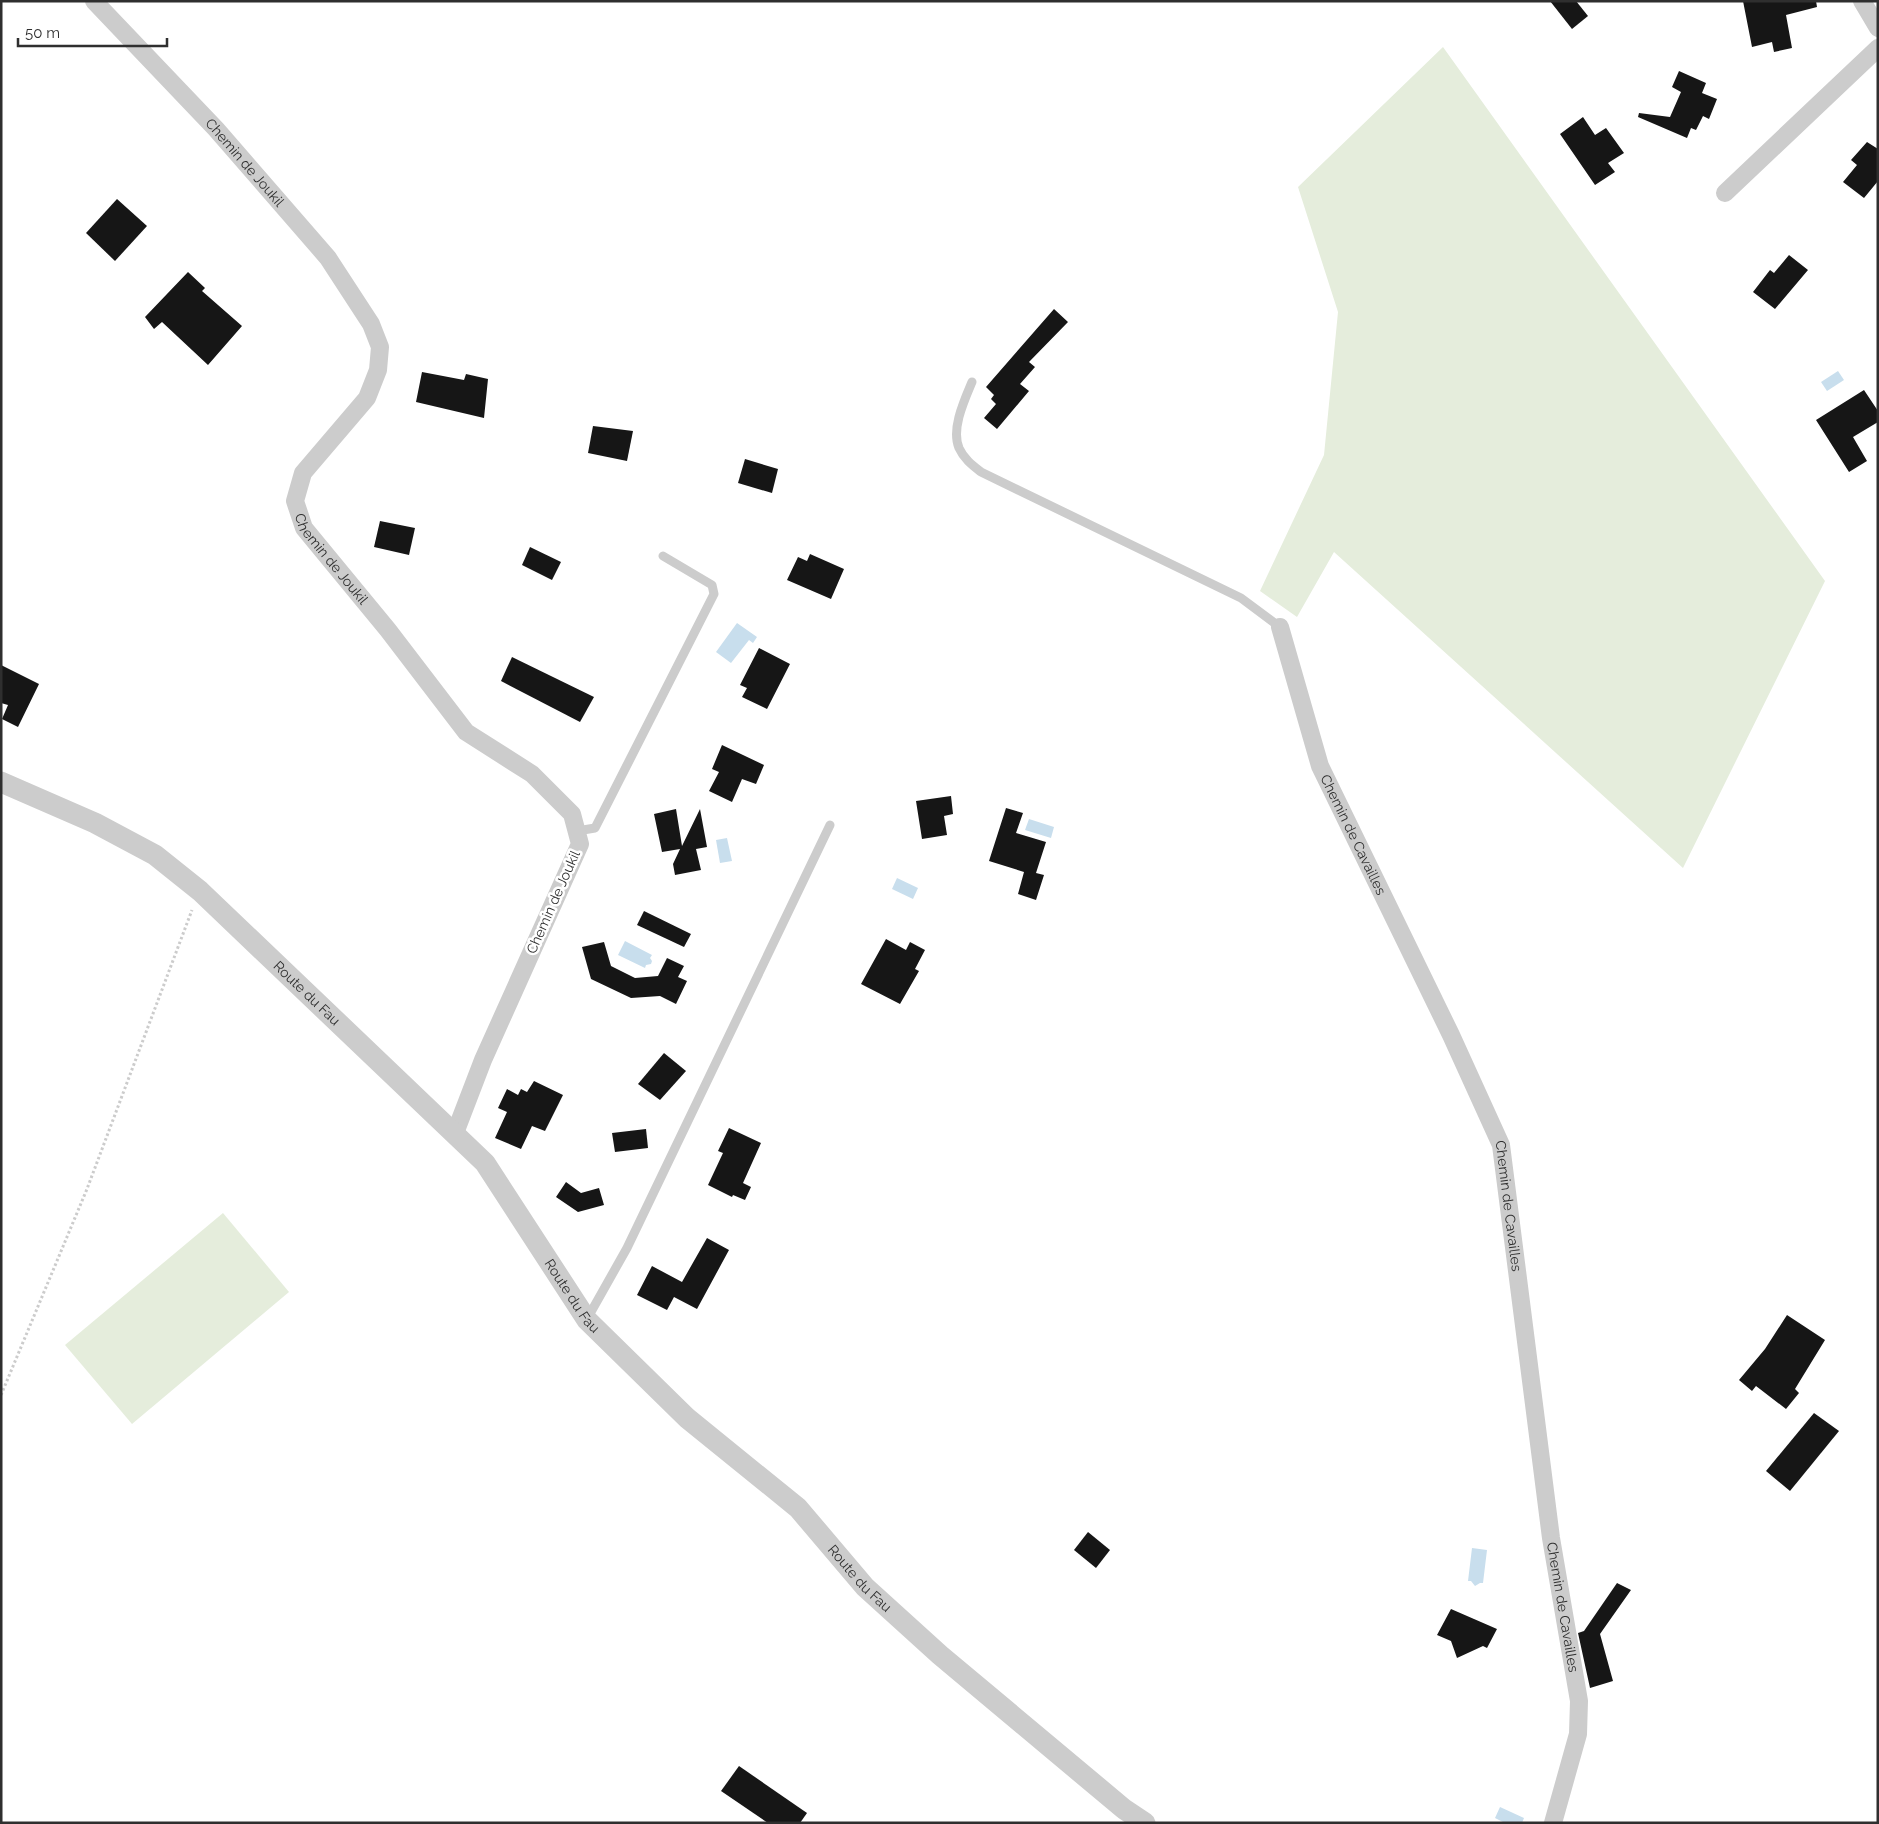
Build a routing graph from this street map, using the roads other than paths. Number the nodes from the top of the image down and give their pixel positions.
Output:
1 (94, 1) edge
2 (1862, 1) edge
3 (1878, 28) edge
4 (1878, 48) edge
5 (1725, 193) dead end
6 (972, 382) dead end
7 (663, 556) dead end
8 (1280, 627) joint
9 (1, 782) edge
10 (830, 825) dead end
11 (577, 831) junction
12 (455, 1133) junction
13 (587, 1320) junction
14 (1145, 1823) edge
15 (1553, 1823) edge

1 - 11 street, Chemin de Joukil
2 - 3 street
4 - 5 street
6 - 8 lane
7 - 11 lane
8 - 15 street, Chemin de Cavailles
9 - 12 street, Route du Fau
10 - 13 lane
11 - 12 street, Chemin de Joukil
12 - 13 street, Route du Fau
13 - 14 street, Route du Fau

